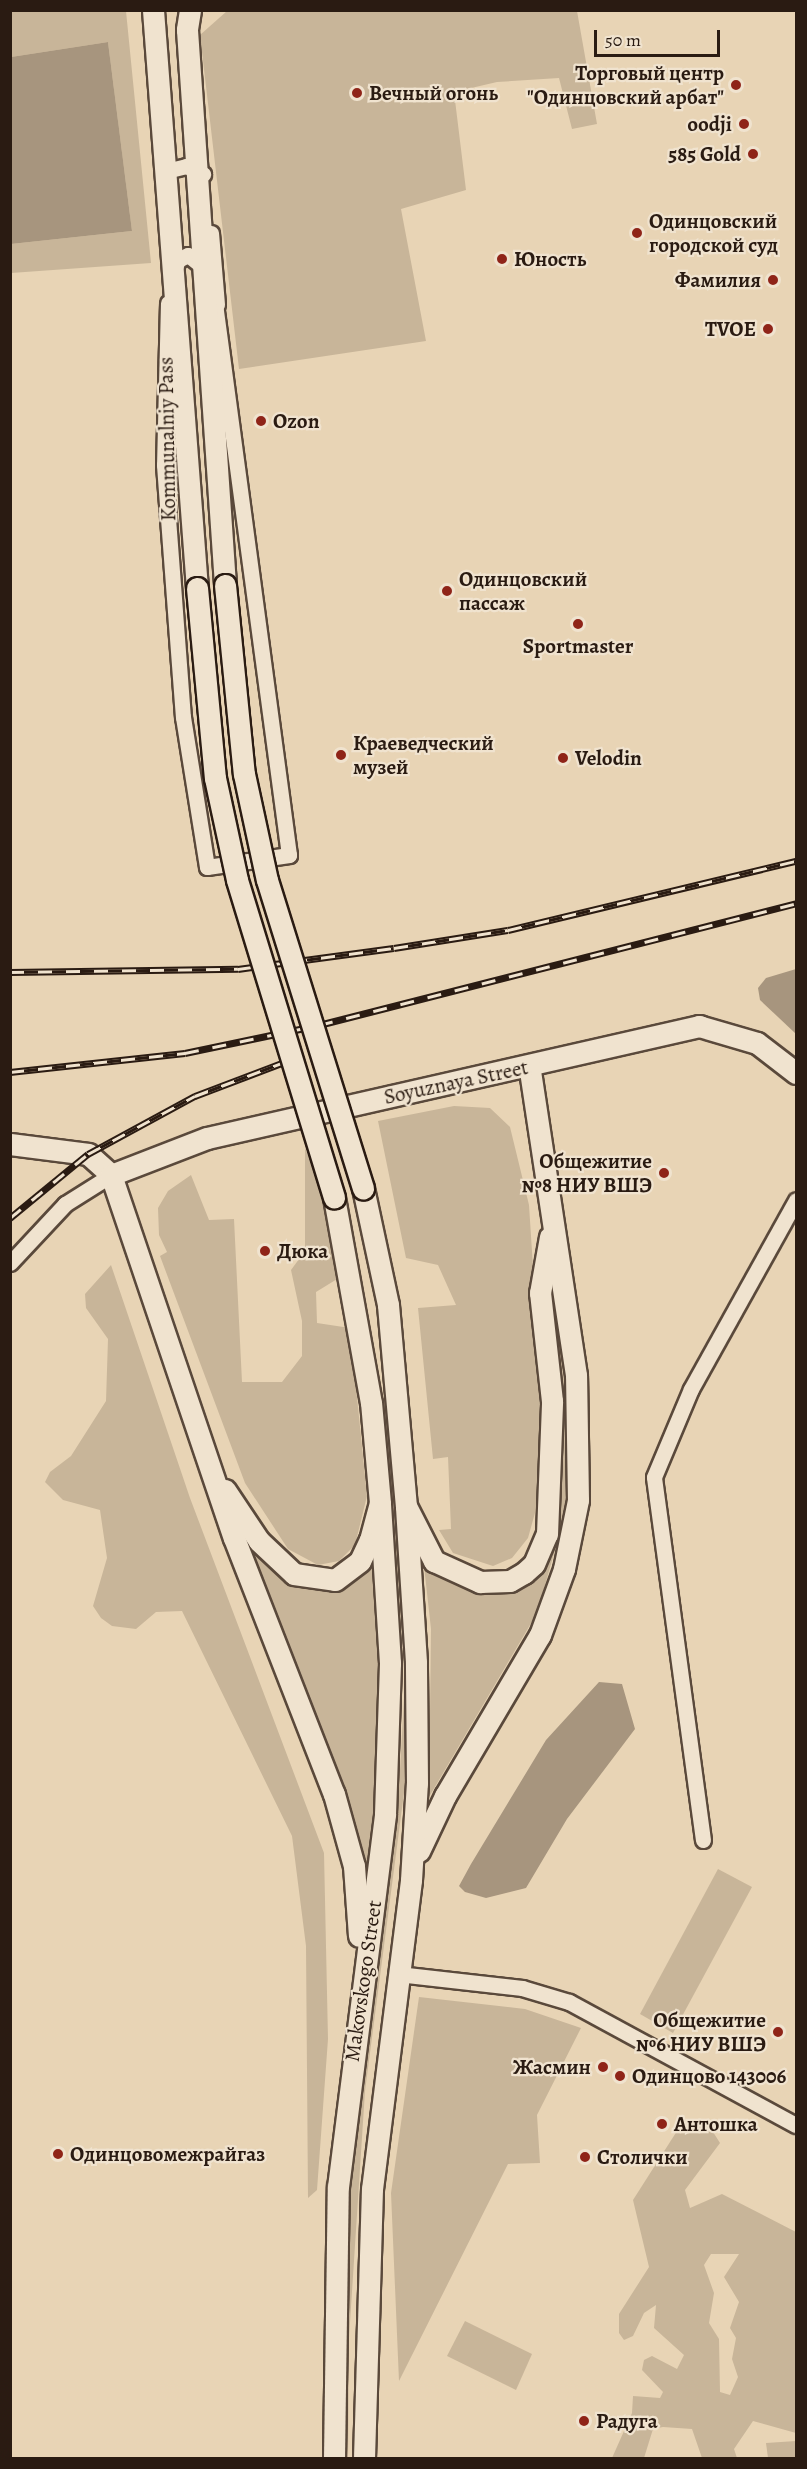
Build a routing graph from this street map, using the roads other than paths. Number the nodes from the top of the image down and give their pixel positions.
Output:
1 (153, 10) edge
2 (190, 10) edge
3 (197, 170) junction
4 (166, 171) junction
5 (202, 231) junction
6 (205, 270) junction
7 (174, 272) junction
8 (218, 323) junction
9 (529, 1066) junction
10 (796, 1073) edge
11 (10, 1144) edge
12 (111, 1175) junction
13 (796, 1200) edge
14 (553, 1222) junction
15 (10, 1263) edge
16 (213, 1472) junction
17 (380, 1503) junction
18 (406, 1506) junction
19 (703, 1840) dead end
20 (411, 1880) junction
21 (398, 1974) junction
22 (361, 1976) junction
23 (796, 2125) edge
24 (333, 2458) edge
25 (364, 2458) edge

1 - 4 main road, Kommunalniy Pass
2 - 3 main road
3 - 4 street
3 - 5 main road
3 - 8 street
4 - 7 main road, Kommunalniy Pass
5 - 6 main road, Makovskogo Street
5 - 8 street
6 - 7 street
6 - 18 main road, Makovskogo Street, bridge
7 - 8 street, Kommunalniy Pass
7 - 17 main road, Makovskogo Street, bridge
9 - 10 main road, Soyuznaya Street
9 - 12 main road, Soyuznaya Street
9 - 14 main road
11 - 12 main road
12 - 15 street
12 - 16 main road
13 - 19 street
14 - 18 main road
14 - 20 main road
16 - 17 main road
16 - 22 main road
17 - 22 main road, Makovskogo Street
18 - 20 main road, Makovskogo Street
20 - 21 main road, Makovskogo Street
21 - 23 street
21 - 25 main road, Makovskogo Street
22 - 24 main road, Makovskogo Street

